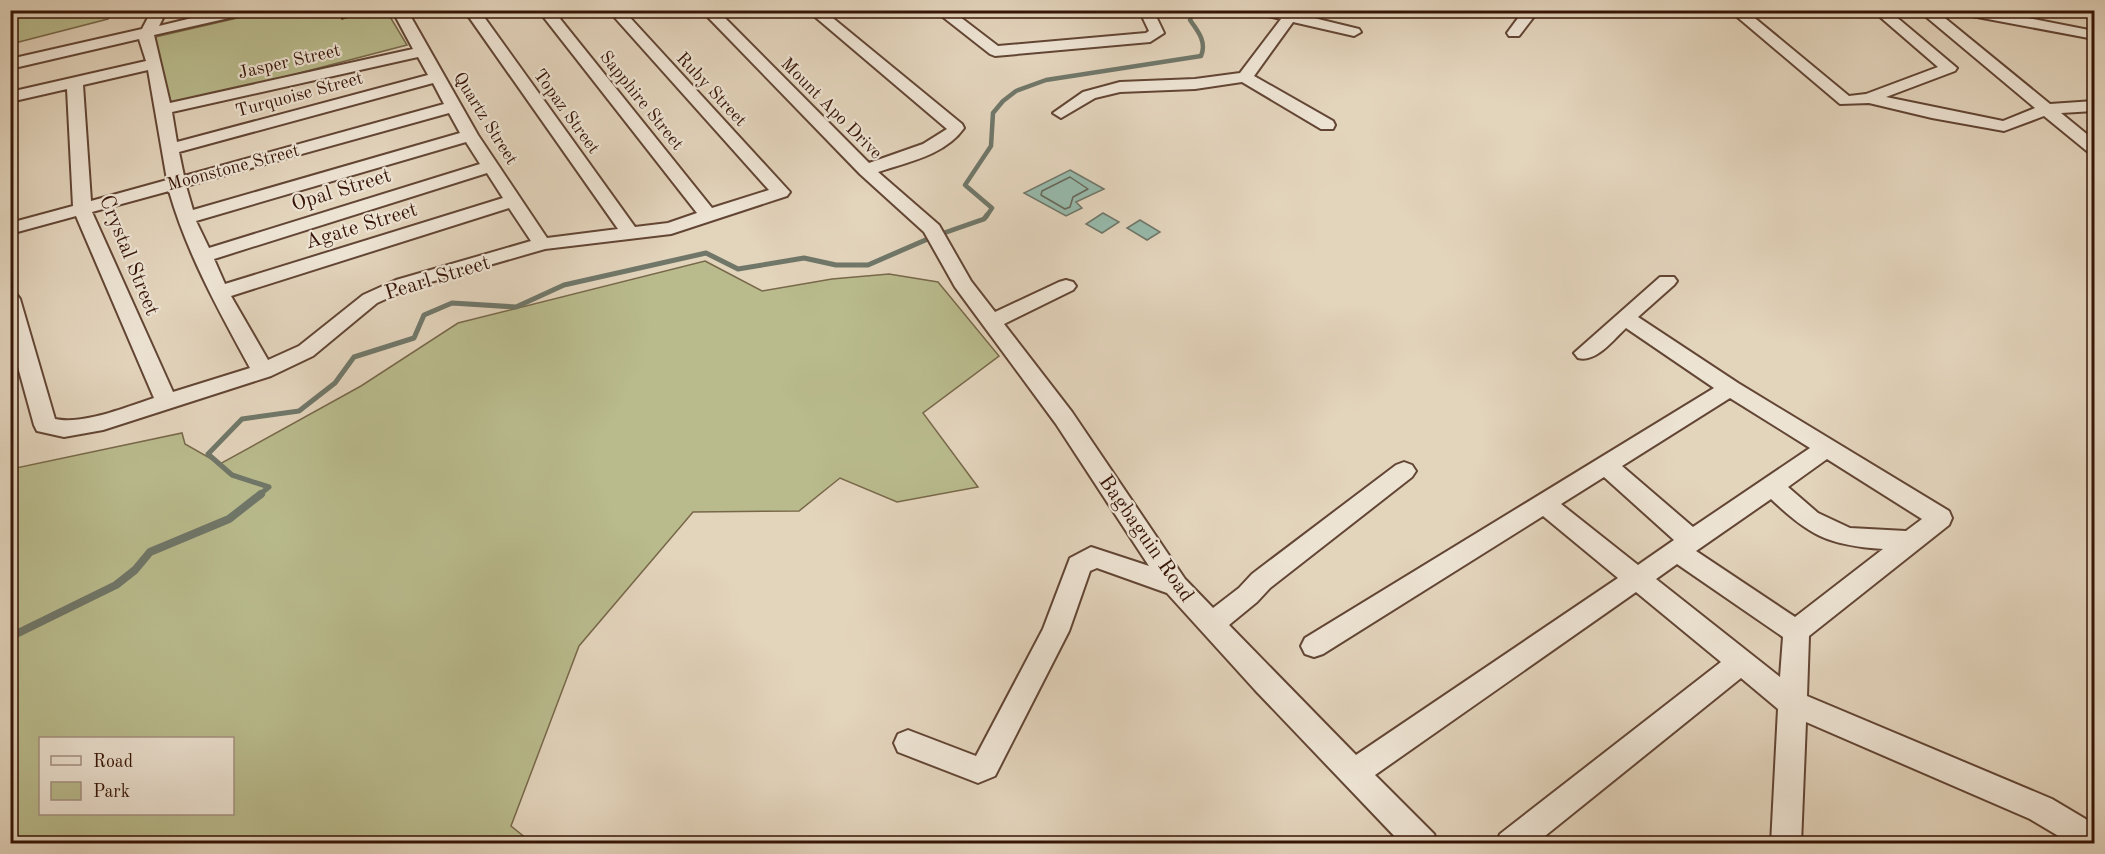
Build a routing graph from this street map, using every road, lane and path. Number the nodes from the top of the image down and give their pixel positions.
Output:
1 (160, 10) edge
2 (246, 10) edge
3 (399, 10) edge
4 (471, 10) edge
5 (544, 10) edge
6 (615, 10) edge
7 (708, 10) edge
8 (814, 10) edge
9 (948, 10) edge
10 (1146, 10) edge
11 (1260, 10) edge
12 (1532, 10) edge
13 (1736, 10) edge
14 (1879, 10) edge
15 (1925, 10) edge
16 (1961, 10) edge
17 (941, 11) edge
18 (1289, 18) junction
19 (1354, 32) dead end
20 (147, 33) junction
21 (1514, 33) dead end
22 (2094, 35) edge
23 (423, 51) junction
24 (155, 63) junction
25 (10, 64) edge
26 (438, 77) junction
27 (1245, 77) junction
28 (75, 82) junction
29 (10, 97) edge
30 (1869, 98) junction
31 (455, 106) junction
32 (2094, 106) edge
33 (165, 109) junction
34 (2047, 109) junction
35 (1061, 113) dead end
36 (1327, 125) dead end
37 (470, 135) junction
38 (2094, 148) edge
39 (171, 149) junction
40 (492, 166) junction
41 (866, 170) junction
42 (176, 183) junction
43 (782, 192) joint
44 (515, 200) junction
45 (82, 209) junction
46 (708, 215) junction
47 (186, 218) junction
48 (10, 228) edge
49 (932, 229) joint
50 (631, 234) junction
51 (542, 244) junction
52 (203, 256) junction
53 (1667, 281) dead end
54 (1066, 286) dead end
55 (219, 293) junction
56 (10, 299) edge
57 (1625, 318) junction
58 (990, 323) junction
59 (1585, 353) dead end
60 (263, 371) junction
61 (1730, 388) junction
62 (167, 403) junction
63 (1827, 448) junction
64 (1606, 466) junction
65 (1404, 471) dead end
66 (1771, 485) junction
67 (1543, 503) junction
68 (1910, 541) junction
69 (1684, 545) junction
70 (1636, 578) junction
71 (1176, 586) junction
72 (1211, 624) junction
73 (1796, 633) junction
74 (1314, 646) dead end
75 (1741, 662) junction
76 (1792, 703) junction
77 (908, 743) dead end
78 (1355, 772) junction
79 (1781, 839) edge
80 (2094, 840) edge
81 (1423, 843) edge
82 (1511, 843) edge

1 - 20 street
2 - 20 street
3 - 23 street, Quartz Street
4 - 50 street, Topaz Street
5 - 46 street, Sapphire Street
6 - 43 street, Ruby Street
7 - 41 street, Mount Apo Drive
8 - 41 street
9 - 17 street
10 - 17 street
11 - 18 street
12 - 21 street
13 - 30 street
14 - 30 street
15 - 34 street
16 - 22 street
18 - 19 street
18 - 27 street
20 - 24 street
20 - 25 street
23 - 26 street, Quartz Street
23 - 33 street, Jasper Street
24 - 28 street
24 - 33 street
26 - 31 street, Quartz Street
26 - 39 street, Turquoise Street
27 - 35 street
27 - 36 street
28 - 29 street
28 - 45 street, Crystal Street
30 - 34 street
31 - 37 street, Quartz Street
31 - 42 street, Moonstone Street
32 - 34 street
33 - 39 street
34 - 38 street
37 - 40 street, Quartz Street
37 - 47 street
39 - 42 street
40 - 44 street, Quartz Street
40 - 52 street, Opal Street
41 - 49 street, Mount Apo Drive
42 - 45 street, Moonstone Street
42 - 47 street
43 - 46 street, Pearl Street
44 - 51 street, Quartz Street
44 - 55 street, Agate Street
45 - 48 street, Moonstone Street
45 - 62 street, Crystal Street
46 - 50 street, Pearl Street
47 - 52 street
49 - 58 street, Bagbaguin Road
50 - 51 street, Pearl Street
51 - 60 street, Pearl Street
52 - 55 street
53 - 57 street
54 - 58 street
55 - 60 street
56 - 62 street, Pearl Street
57 - 59 street
57 - 61 street
58 - 71 street, Bagbaguin Road
60 - 62 street, Pearl Street
61 - 63 street
61 - 64 street
63 - 66 street
63 - 68 street
64 - 67 street
64 - 69 street
65 - 72 street
66 - 68 street
66 - 69 street
67 - 70 street
67 - 74 street
68 - 73 street
69 - 70 street
69 - 73 street
70 - 75 street
70 - 78 street
71 - 72 street, Bagbaguin Road
71 - 77 street
72 - 78 street, Bagbaguin Road
73 - 76 street
75 - 76 street
75 - 82 street
76 - 79 street
76 - 80 street
78 - 81 street, Bagbaguin Road

